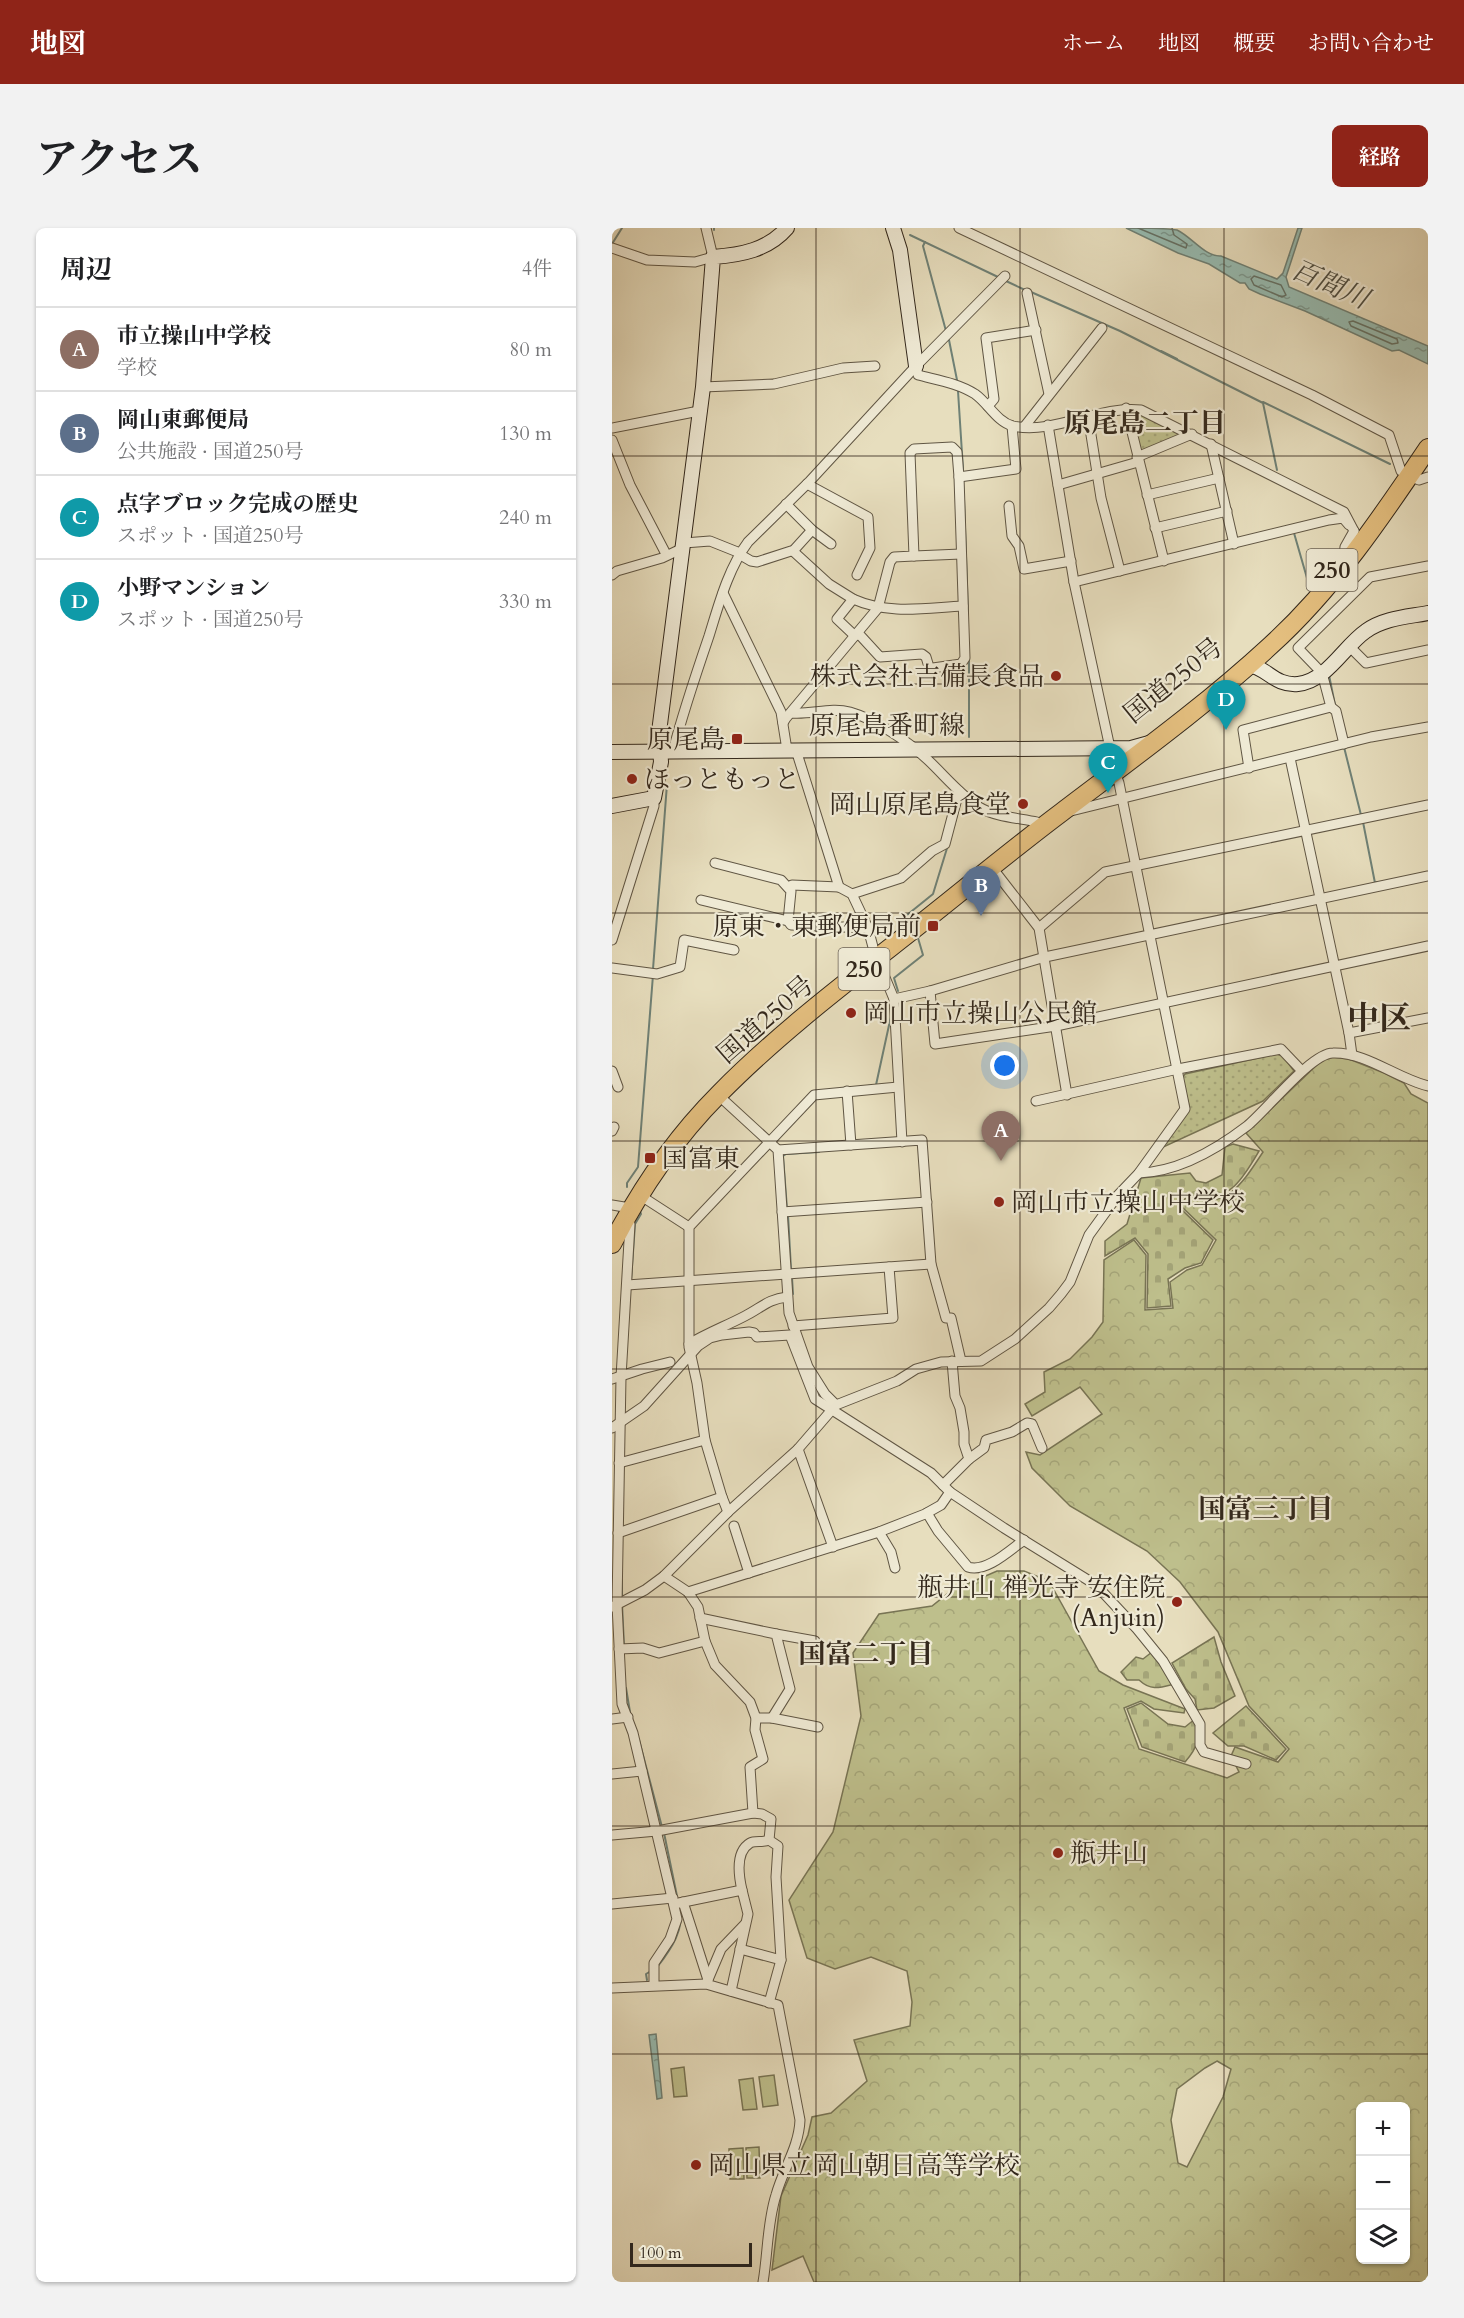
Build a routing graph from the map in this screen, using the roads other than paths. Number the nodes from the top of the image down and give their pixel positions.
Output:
1 (706, 228) edge
2 (893, 228) edge
3 (959, 228) edge
4 (786, 229) edge
5 (612, 248) edge
6 (713, 257) junction
7 (1004, 278) dead end
8 (1027, 292) dead end
9 (1102, 328) dead end
10 (1036, 330) junction
11 (875, 366) dead end
12 (916, 366) junction
13 (703, 387) junction
14 (1048, 394) junction
15 (988, 406) junction
16 (1126, 408) junction
17 (699, 411) junction
18 (1088, 416) junction
19 (1048, 425) junction
20 (1012, 426) junction
21 (1024, 427) junction
22 (612, 428) edge
23 (1192, 434) junction
24 (1428, 438) edge
25 (612, 440) edge
26 (1211, 444) junction
27 (1428, 448) edge
28 (1137, 459) junction
29 (1413, 473) edge
30 (1097, 474) junction
31 (959, 477) junction
32 (1219, 478) junction
33 (807, 484) junction
34 (1058, 484) junction
35 (1147, 495) junction
36 (786, 504) junction
37 (1009, 506) dead end
38 (1227, 511) junction
39 (1155, 528) junction
40 (812, 530) junction
41 (1354, 531) junction
42 (831, 544) dead end
43 (1234, 544) junction
44 (684, 545) junction
45 (793, 551) junction
46 (666, 554) junction
47 (739, 554) junction
48 (961, 554) junction
49 (1344, 555) junction
50 (914, 556) junction
51 (1071, 561) junction
52 (1164, 561) junction
53 (1428, 566) edge
54 (1120, 571) junction
55 (612, 575) edge
56 (857, 575) dead end
57 (1074, 582) junction
58 (723, 592) junction
59 (853, 599) junction
60 (963, 606) junction
61 (878, 608) junction
62 (1428, 613) edge
63 (856, 635) junction
64 (1349, 646) junction
65 (1428, 650) edge
66 (1248, 665) junction
67 (1322, 673) junction
68 (1331, 707) junction
69 (791, 713) junction
70 (783, 723) junction
71 (1428, 727) edge
72 (1161, 738) junction
73 (1344, 744) junction
74 (1131, 748) junction
75 (914, 749) junction
76 (792, 750) junction
77 (667, 751) junction
78 (612, 752) edge
79 (1109, 757) junction
80 (1290, 758) junction
81 (1249, 768) junction
82 (961, 793) junction
83 (654, 798) junction
84 (1122, 799) junction
85 (1428, 805) edge
86 (612, 806) edge
87 (1047, 817) junction
88 (1306, 830) junction
89 (715, 862) dead end
90 (990, 865) junction
91 (1136, 866) junction
92 (1428, 876) edge
93 (788, 887) junction
94 (839, 887) junction
95 (852, 894) junction
96 (1320, 899) junction
97 (701, 900) dead end
98 (788, 921) junction
99 (868, 928) junction
100 (1039, 928) junction
101 (1151, 935) junction
102 (612, 940) edge
103 (1428, 946) edge
104 (734, 951) dead end
105 (876, 954) junction
106 (1045, 957) junction
107 (1335, 967) junction
108 (612, 968) edge
109 (930, 991) junction
110 (894, 999) junction
111 (1164, 1003) junction
112 (1428, 1018) edge
113 (1056, 1026) junction
114 (1350, 1033) junction
115 (1352, 1055) junction
116 (1178, 1069) junction
117 (612, 1071) edge
118 (1302, 1071) junction
119 (1428, 1086) edge
120 (618, 1087) dead end
121 (898, 1087) junction
122 (847, 1091) junction
123 (715, 1093) junction
124 (1067, 1095) junction
125 (1036, 1101) dead end
126 (769, 1142) junction
127 (902, 1142) junction
128 (851, 1145) junction
129 (778, 1150) junction
130 (1138, 1173) junction
131 (927, 1203) junction
132 (623, 1210) edge
133 (786, 1212) junction
134 (689, 1227) junction
135 (612, 1244) edge
136 (931, 1264) junction
137 (889, 1266) junction
138 (786, 1274) junction
139 (690, 1282) junction
140 (630, 1285) junction
141 (787, 1297) junction
142 (793, 1326) junction
143 (690, 1349) junction
144 (956, 1361) junction
145 (670, 1362) dead end
146 (621, 1376) edge
147 (833, 1407) junction
148 (620, 1423) edge
149 (705, 1440) junction
150 (1042, 1448) dead end
151 (798, 1449) junction
152 (969, 1458) junction
153 (622, 1462) junction
154 (946, 1489) junction
155 (722, 1497) junction
156 (728, 1512) junction
157 (927, 1513) junction
158 (734, 1527) dead end
159 (621, 1532) junction
160 (879, 1532) junction
161 (1024, 1540) junction
162 (832, 1547) junction
163 (895, 1568) dead end
164 (749, 1573) junction
165 (664, 1576) junction
166 (688, 1592) junction
167 (618, 1604) edge
168 (700, 1618) junction
169 (776, 1634) junction
170 (705, 1641) junction
171 (815, 1641) dead end
172 (619, 1647) edge
173 (627, 1717) junction
174 (756, 1718) junction
175 (772, 1718) junction
176 (612, 1719) edge
177 (818, 1727) dead end
178 (1246, 1764) dead end
179 (642, 1771) junction
180 (612, 1774) edge
181 (753, 1813) junction
182 (661, 1831) junction
183 (612, 1835) edge
184 (769, 1840) junction
185 (742, 1890) junction
186 (677, 1902) junction
187 (612, 1904) edge
188 (746, 1923) junction
189 (740, 1949) junction
190 (781, 1960) junction
191 (654, 1975) junction
192 (707, 1982) junction
193 (612, 1988) edge
194 (731, 1991) junction
195 (769, 2003) junction
196 (763, 2282) edge

1 - 6 street
2 - 12 street
3 - 29 street
4 - 6 street
5 - 6 street
6 - 13 street
7 - 12 street
8 - 10 street
9 - 14 street
10 - 14 street
10 - 15 street
11 - 13 street
12 - 15 street
12 - 33 street
13 - 17 street
14 - 21 street
15 - 20 street
16 - 18 street
16 - 23 street
16 - 28 street
17 - 22 street
17 - 44 street
18 - 19 street
18 - 30 street
19 - 21 street
19 - 34 street
20 - 21 street
20 - 31 street
23 - 26 street
23 - 28 street
24 - 29 highway, 国道250号 / 250
25 - 46 street
26 - 32 street
26 - 41 street
27 - 29 highway, 国道250号 / 250
28 - 30 street
28 - 35 street
29 - 49 highway, 国道250号 / 250
29 - 66 highway, 国道250号 / 250
30 - 34 street
30 - 54 street
31 - 48 street
31 - 50 street
32 - 35 street
32 - 38 street
33 - 36 street
33 - 56 street
34 - 51 street
35 - 39 street
36 - 40 street
36 - 47 street
37 - 51 street
38 - 39 street
38 - 43 street
39 - 52 street
40 - 42 street
40 - 45 street
41 - 43 street
41 - 49 street
43 - 52 street
44 - 46 street
44 - 47 street
44 - 77 street
45 - 47 street
45 - 59 street
46 - 55 street
47 - 58 street
48 - 50 street
48 - 60 street
49 - 74 highway, 国道250号 / 250
50 - 61 street
51 - 57 street
52 - 54 street
53 - 67 street
54 - 57 street
57 - 79 street
58 - 70 street
58 - 77 street
59 - 61 street
59 - 63 street
60 - 61 street
60 - 63 street
61 - 63 street
62 - 64 street
63 - 69 street
64 - 65 street
64 - 67 street
66 - 67 street
66 - 72 highway, 国道250号 / 250
67 - 68 street
68 - 73 street
68 - 81 street
69 - 70 street
69 - 75 street
70 - 76 street
71 - 73 street
72 - 74 street
72 - 79 highway, 国道250号 / 250
73 - 80 street
74 - 79 highway, 国道250号 / 250
75 - 76 street, 原尾島番町線
75 - 79 street, 原尾島番町線
75 - 82 street
76 - 77 street, 原尾島番町線
76 - 94 street
77 - 78 street, 原尾島番町線
77 - 83 street
79 - 84 street
79 - 87 highway, 国道250号 / 250
80 - 81 street
80 - 88 street
81 - 84 street
82 - 87 street
82 - 95 street
83 - 86 street
83 - 102 street
84 - 87 street
84 - 91 street
85 - 88 street
87 - 90 highway, 国道250号 / 250
87 - 90 highway, 国道250号 / 250
88 - 91 street
88 - 96 street
89 - 93 street
90 - 100 street
90 - 105 highway, 国道250号 / 250
91 - 100 street
91 - 101 street
92 - 96 street
93 - 94 street
93 - 98 street
94 - 95 street
95 - 99 street
96 - 101 street
96 - 107 street
97 - 98 street
98 - 99 street
99 - 105 street
100 - 106 street
101 - 106 street
101 - 111 street
103 - 107 street
104 - 108 street
105 - 110 street
105 - 123 highway, 国道250号 / 250
106 - 109 street
106 - 113 street
107 - 111 street
107 - 114 street
109 - 110 street
109 - 113 street
110 - 121 street
111 - 113 street
111 - 116 street
112 - 114 street
113 - 124 street
114 - 115 street
115 - 118 street
115 - 119 street
116 - 118 street
116 - 124 street
116 - 130 street
117 - 120 street
118 - 130 street
121 - 122 street
121 - 127 street
122 - 126 street
122 - 128 street
123 - 126 street
123 - 132 highway, 国道250号 / 250
124 - 125 street
126 - 129 street
126 - 134 street
127 - 128 street
127 - 131 street
128 - 129 street
129 - 133 street
130 - 144 street
131 - 133 street
131 - 136 street
132 - 134 street
132 - 135 highway, 国道250号 / 250
132 - 140 street
133 - 138 street
134 - 139 street
136 - 137 street
136 - 144 street
137 - 138 street
137 - 142 street
138 - 139 street
138 - 141 street
139 - 140 street
139 - 143 street
140 - 146 street
141 - 142 street
141 - 143 street
142 - 147 street
143 - 147 street
143 - 148 street
143 - 149 street
144 - 147 street
144 - 152 street
145 - 146 street
146 - 148 street
147 - 151 street
147 - 154 street
148 - 153 street
149 - 153 street
149 - 155 street
150 - 152 street
151 - 156 street
151 - 162 street
152 - 154 street
153 - 159 street
154 - 157 street
154 - 161 street
155 - 156 street
155 - 159 street
156 - 165 street
157 - 160 street
157 - 161 street
158 - 164 street
159 - 167 street
160 - 162 street
160 - 163 street
161 - 178 street
162 - 164 street
164 - 166 street
165 - 166 street
165 - 167 street
166 - 168 street
167 - 172 street
168 - 169 street
168 - 170 street
169 - 171 street
169 - 175 street
170 - 172 street
170 - 174 street
172 - 173 street
173 - 176 street
173 - 179 street
174 - 175 street
174 - 181 street
175 - 177 street
179 - 180 street
179 - 182 street
181 - 182 street
181 - 184 street
182 - 183 street
182 - 186 street
184 - 185 street
184 - 190 street
185 - 186 street
185 - 188 street
186 - 187 street
186 - 191 street
186 - 192 street
188 - 189 street
188 - 192 street
189 - 190 street
189 - 194 street
190 - 195 street
191 - 192 street
191 - 193 street
192 - 194 street
194 - 195 street
195 - 196 street

